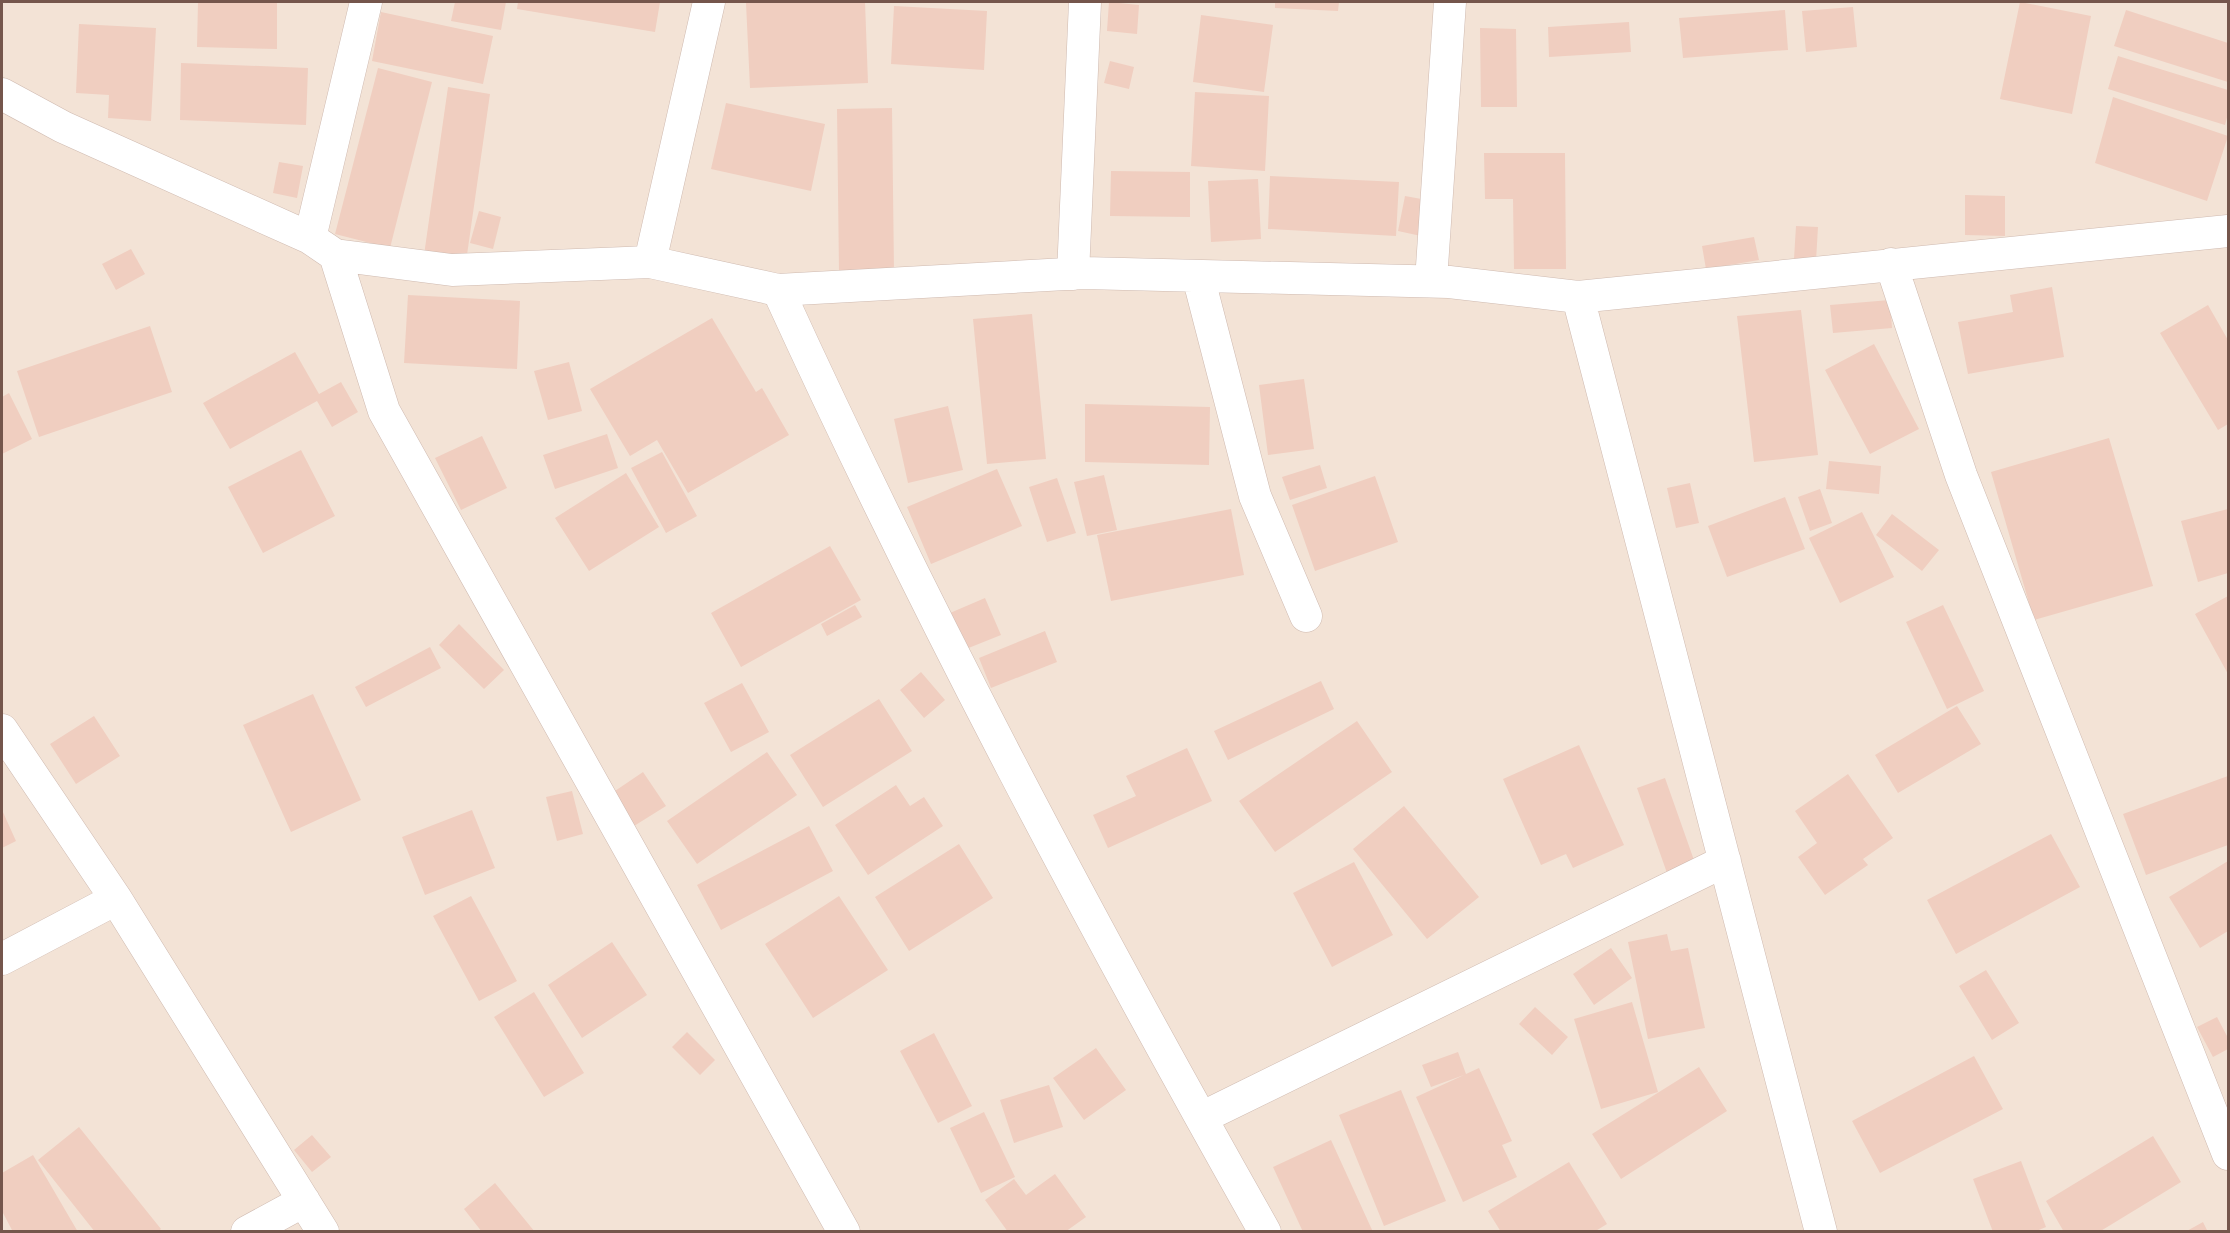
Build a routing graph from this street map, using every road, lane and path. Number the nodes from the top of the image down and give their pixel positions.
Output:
1 (366, 2) edge
2 (709, 2) edge
3 (1085, 2) edge
4 (1450, 2) edge
5 (2, 94) edge
6 (2226, 236) edge
7 (323, 246) junction
8 (650, 262) junction
9 (1891, 264) junction
10 (1073, 274) junction
11 (1198, 276) junction
12 (1431, 281) junction
13 (778, 290) junction
14 (1578, 297) junction
15 (1306, 616) dead end
16 (2, 730) edge
17 (1725, 861) junction
18 (116, 899) junction
19 (2, 959) edge
20 (1201, 1118) junction
21 (2229, 1154) edge
22 (304, 1201) junction
23 (247, 1232) edge
24 (323, 1232) edge
25 (844, 1232) edge
26 (1265, 1232) edge
27 (1821, 1232) edge

1 - 7 street
2 - 8 street
3 - 10 street
4 - 12 street
5 - 7 street
6 - 9 street
7 - 8 street
7 - 25 street
8 - 13 street
9 - 14 street
9 - 21 street
10 - 11 street
10 - 13 street
11 - 12 street
11 - 15 street
12 - 14 street
13 - 20 street
14 - 17 street
16 - 18 street
17 - 20 street
17 - 27 street
18 - 19 street
18 - 22 street
20 - 26 street
22 - 23 street
22 - 24 street

